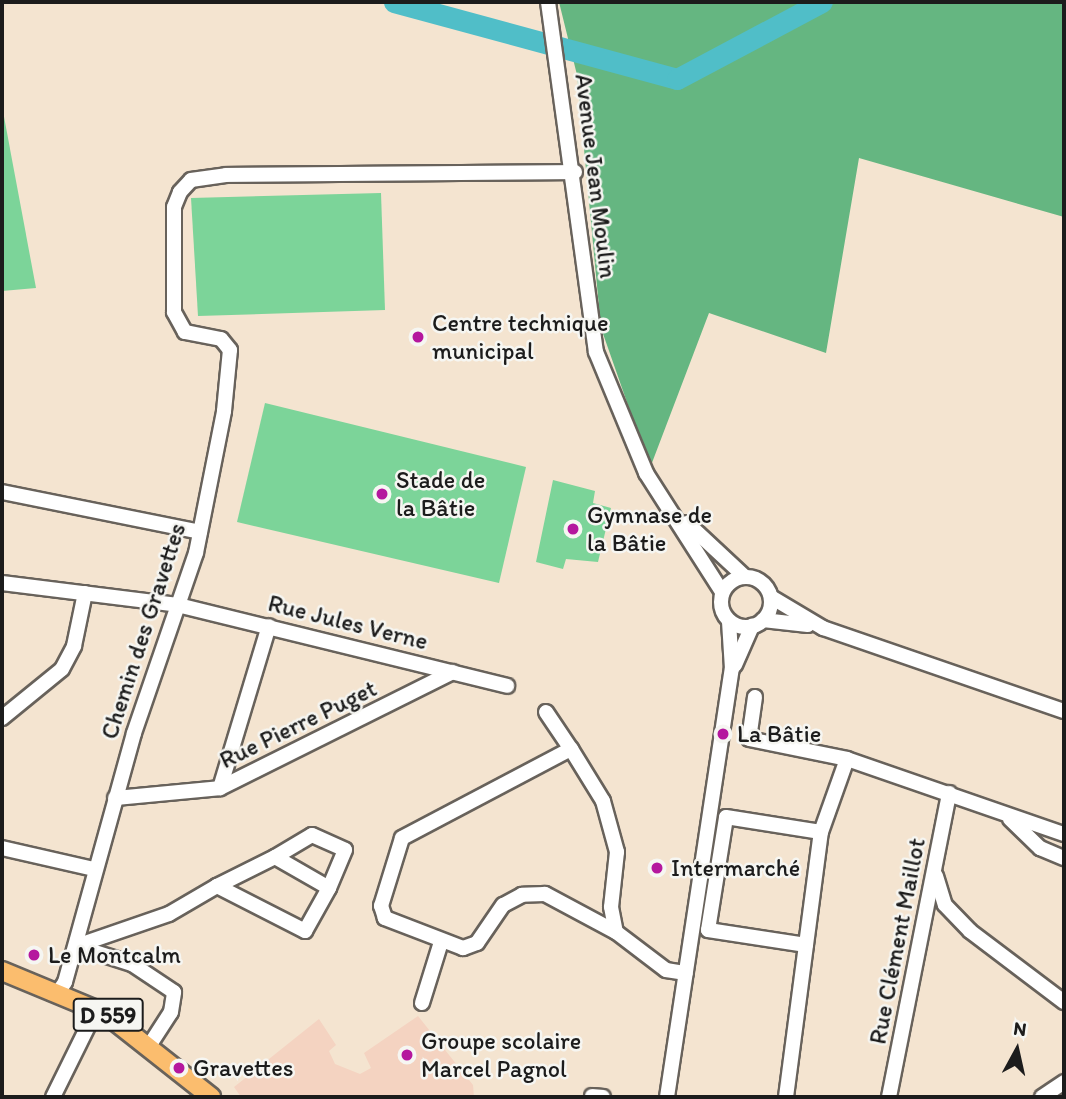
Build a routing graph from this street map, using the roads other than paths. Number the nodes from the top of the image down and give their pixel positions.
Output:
1 (548, 2) edge
2 (575, 172) junction
3 (650, 480) junction
4 (2, 492) edge
5 (200, 533) junction
6 (744, 576) junction
7 (2, 583) edge
8 (722, 592) junction
9 (85, 593) junction
10 (771, 597) junction
11 (178, 605) junction
12 (729, 621) junction
13 (758, 623) junction
14 (269, 626) junction
15 (823, 628) junction
16 (733, 669) junction
17 (453, 672) junction
18 (507, 686) dead end
19 (755, 697) dead end
20 (1064, 711) edge
21 (546, 712) dead end
22 (2, 718) edge
23 (571, 749) junction
24 (847, 759) junction
25 (220, 788) junction
26 (949, 793) junction
27 (115, 799) junction
28 (1009, 818) junction
29 (821, 832) junction
30 (1064, 834) edge
31 (2, 848) edge
32 (275, 857) junction
33 (1064, 858) edge
34 (935, 867) junction
35 (94, 869) junction
36 (217, 886) junction
37 (329, 888) junction
38 (616, 932) junction
39 (441, 942) junction
40 (806, 945) junction
41 (76, 946) junction
42 (2, 971) edge
43 (686, 973) junction
44 (2, 981) edge
45 (61, 991) junction
46 (1064, 1002) edge
47 (422, 1003) dead end
48 (92, 1018) junction
49 (149, 1046) junction
50 (1064, 1082) edge
51 (205, 1092) edge
52 (54, 1097) edge
53 (667, 1097) edge
54 (786, 1097) edge
55 (889, 1097) edge
56 (1042, 1097) edge

1 - 2 street, Avenue Jean Moulin
2 - 3 street, Avenue Jean Moulin
2 - 5 street, Chemin des Gravettes
3 - 6 street, Avenue Jean Moulin
3 - 8 street, Avenue Jean Moulin
4 - 5 street
5 - 11 street, Chemin des Gravettes
6 - 8 street
6 - 10 street
7 - 9 street, Rue Jules Verne
8 - 12 street
9 - 11 street, Rue Jules Verne
9 - 22 street
10 - 13 street
10 - 15 street
11 - 14 street, Rue Jules Verne
11 - 27 street, Chemin des Gravettes
12 - 13 street
12 - 16 street
13 - 15 street
13 - 16 street
14 - 17 street, Rue Jules Verne
14 - 25 street
15 - 20 street
16 - 43 street
17 - 18 street, Rue Jules Verne
17 - 25 street, Rue Pierre Puget
19 - 24 street
21 - 23 street
23 - 38 street
23 - 39 street
24 - 26 street
24 - 29 street
25 - 27 street, Rue Pierre Puget
26 - 28 street
26 - 34 street, Rue Clément Maillot
27 - 35 street, Chemin des Gravettes
28 - 30 street
28 - 33 street
29 - 40 street
29 - 40 street
31 - 35 street
32 - 36 street
32 - 37 street
32 - 37 street
34 - 46 street
34 - 55 street, Rue Clément Maillot
35 - 41 street, Chemin des Gravettes
36 - 37 street
36 - 41 street
38 - 39 street
38 - 43 street
39 - 47 street
40 - 54 street
41 - 45 street, Chemin des Gravettes
41 - 49 street
42 - 45 main road, D 559
43 - 53 street
44 - 45 street
44 - 48 main road, D 559
45 - 49 main road, D 559
48 - 51 main road, D 559
48 - 52 street
49 - 51 main road, D 559
50 - 56 street

